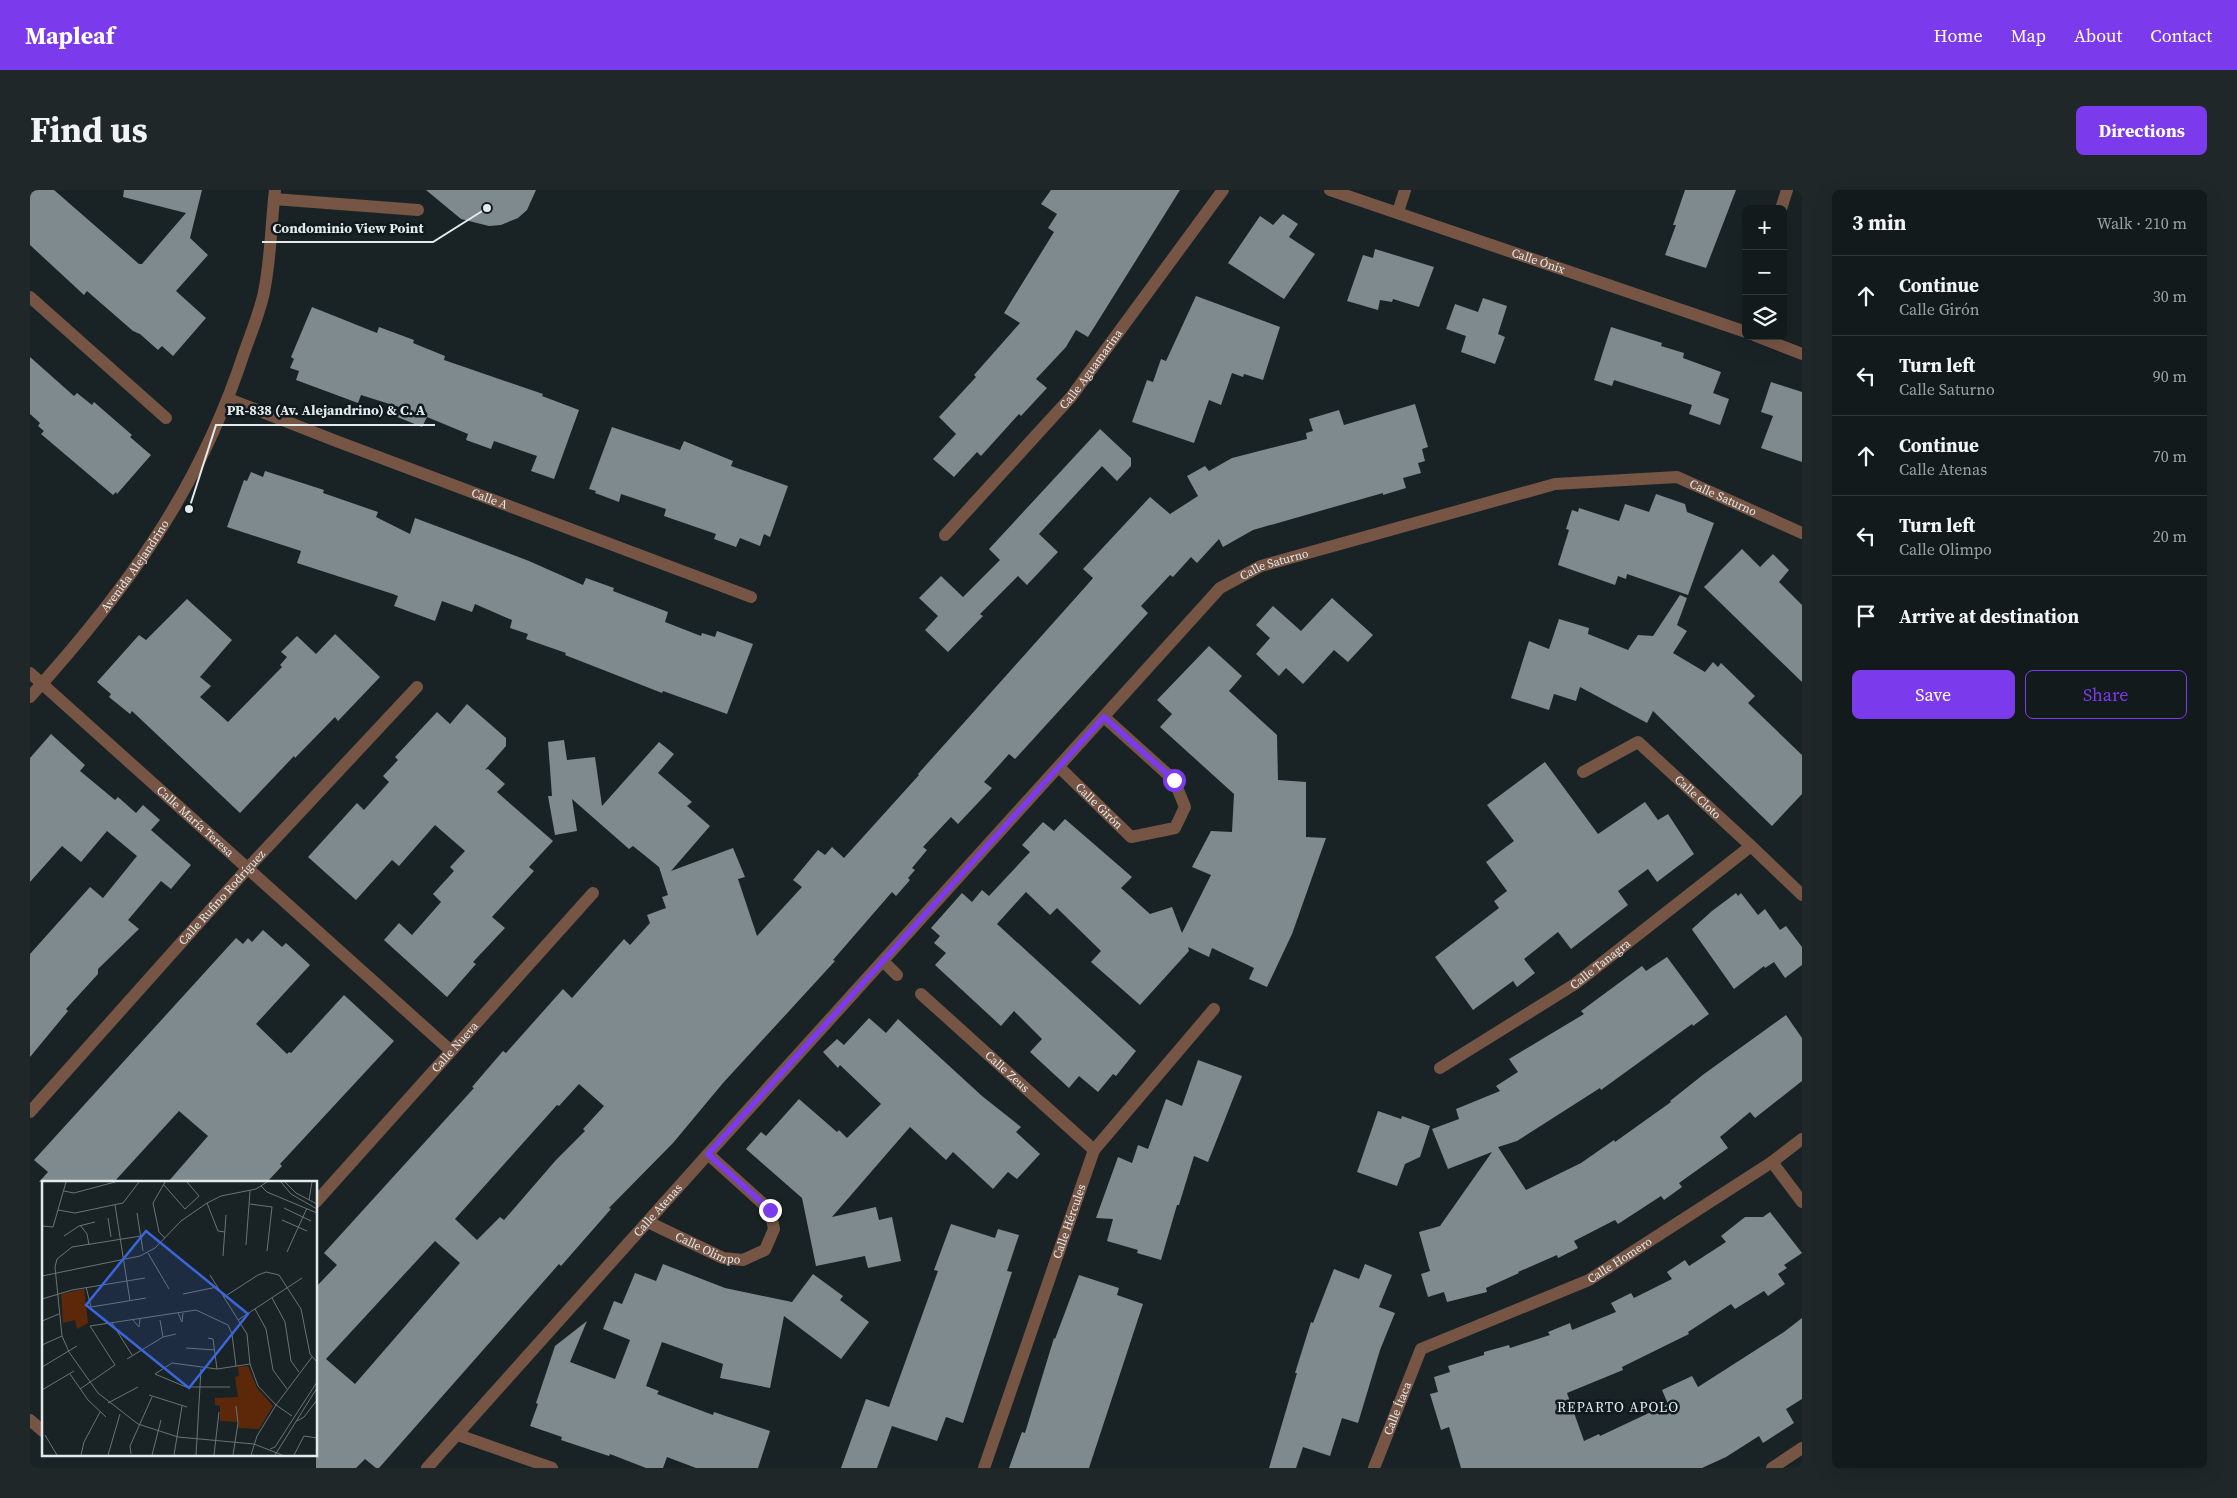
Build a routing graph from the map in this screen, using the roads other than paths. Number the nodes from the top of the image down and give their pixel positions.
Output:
1 (1223, 190) edge
2 (1330, 190) edge
3 (1405, 190) edge
4 (1787, 190) edge
5 (275, 194) edge
6 (1782, 205) edge
7 (418, 210) dead end
8 (1398, 212) junction
9 (30, 297) edge
10 (1742, 326) edge
11 (1766, 340) edge
12 (1802, 354) edge
13 (229, 399) junction
14 (166, 418) dead end
15 (1802, 533) edge
16 (945, 535) dead end
17 (751, 597) dead end
18 (30, 673) edge
19 (42, 684) junction
20 (417, 687) dead end
21 (30, 696) edge
22 (1104, 717) junction
23 (1059, 767) junction
24 (1583, 772) dead end
25 (1751, 846) junction
26 (247, 868) junction
27 (593, 893) dead end
28 (1802, 895) edge
29 (886, 958) junction
30 (898, 975) dead end
31 (921, 994) dead end
32 (1214, 1009) dead end
33 (451, 1052) junction
34 (1440, 1068) dead end
35 (30, 1112) edge
36 (1802, 1139) edge
37 (1094, 1150) junction
38 (708, 1154) junction
39 (1772, 1162) junction
40 (318, 1200) edge
41 (1802, 1202) edge
42 (648, 1222) junction
43 (1421, 1349) joint
44 (30, 1420) edge
45 (42, 1430) edge
46 (458, 1435) junction
47 (1802, 1448) edge
48 (427, 1468) edge
49 (552, 1468) edge
50 (984, 1468) edge
51 (1374, 1468) edge
52 (1772, 1468) edge

1 - 16 street, Calle Aguamarina
2 - 8 street, Calle Ónix
3 - 8 street
4 - 6 street
5 - 7 street
5 - 13 street, Avenida Alejandrino
8 - 10 street, Calle Ónix
9 - 14 street
11 - 12 street
13 - 17 street, Calle A
13 - 19 street, Avenida Alejandrino
15 - 22 street, Calle Saturno
18 - 19 street, Calle María Teresa
19 - 21 street, Avenida Alejandrino
19 - 26 street, Calle María Teresa
20 - 26 street, Calle Rufino Rodríguez
22 - 23 street, Calle Saturno
22 - 23 street, Calle Girón
23 - 29 street, Calle Saturno
24 - 25 street, Calle Cloto
25 - 28 street, Calle Cloto
25 - 34 street, Calle Tanagra
26 - 33 street, Calle María Teresa
26 - 35 street, Calle Rufino Rodríguez
27 - 33 street, Calle Nueva
29 - 30 street
29 - 38 street, Calle Atenas
31 - 37 street, Calle Zeus
32 - 37 street, Calle Hércules
33 - 40 street, Calle Nueva
36 - 39 street, Calle Homero
37 - 50 street, Calle Hércules
38 - 42 street, Calle Atenas
38 - 42 street, Calle Olimpo
39 - 41 street
39 - 43 street, Calle Homero
42 - 46 street, Calle Atenas
43 - 51 street, Calle Ítaca
44 - 45 street
46 - 48 street, Calle Atenas
46 - 49 street
47 - 52 street

